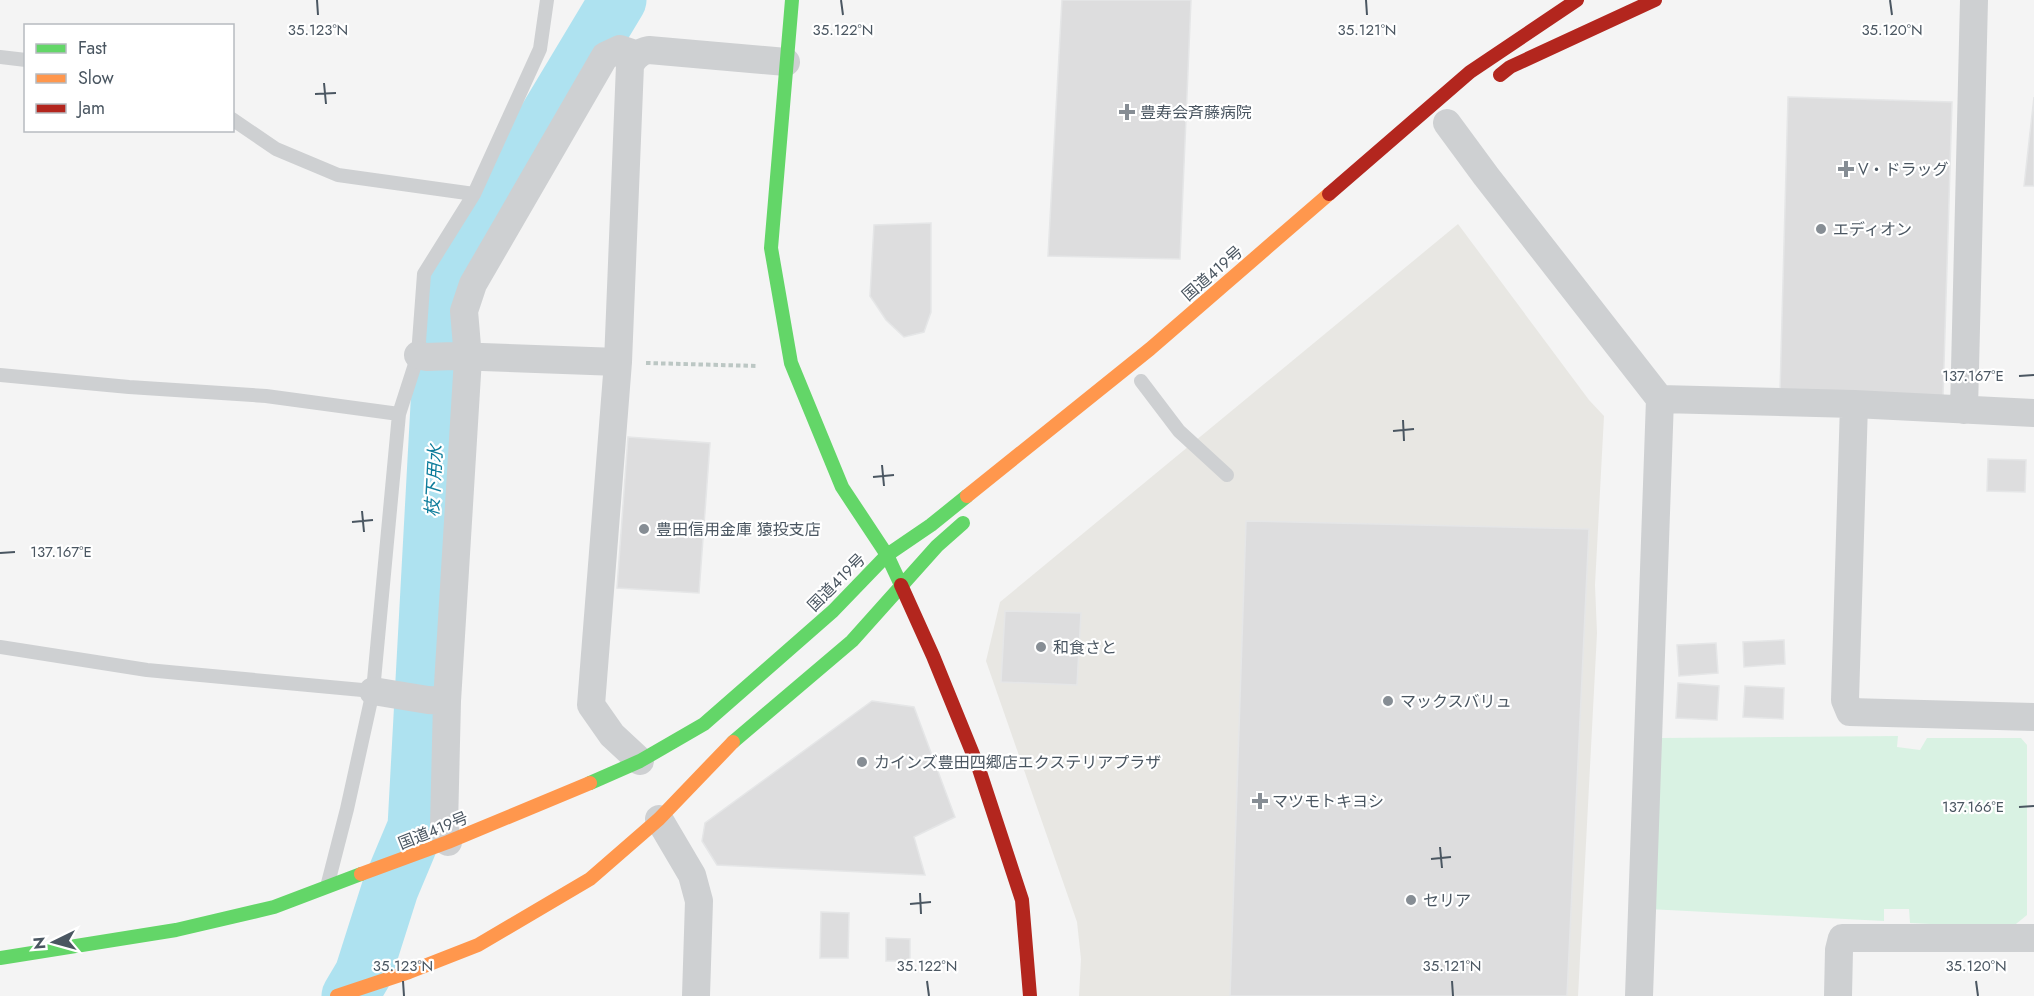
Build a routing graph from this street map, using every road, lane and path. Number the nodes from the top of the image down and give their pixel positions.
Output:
1 (547, 0) edge
2 (792, 0) edge
3 (1577, 0) edge
4 (1655, 0) edge
5 (1974, 0) edge
6 (638, 55) junction
7 (0, 57) edge
8 (24, 60) edge
9 (786, 62) junction
10 (1486, 88) dead end
11 (234, 121) edge
12 (1447, 123) dead end
13 (474, 194) junction
14 (422, 356) junction
15 (461, 357) junction
16 (618, 362) junction
17 (791, 363) junction
18 (0, 375) edge
19 (1141, 382) dead end
20 (1660, 399) junction
21 (1854, 404) junction
22 (1964, 410) junction
23 (2034, 413) edge
24 (399, 414) junction
25 (1227, 475) dead end
26 (975, 514) dead end
27 (887, 555) junction
28 (901, 587) junction
29 (0, 647) edge
30 (380, 693) junction
31 (438, 700) junction
32 (2034, 717) edge
33 (639, 761) junction
34 (659, 819) junction
35 (448, 842) junction
36 (326, 889) junction
37 (2034, 938) edge
38 (0, 958) edge
39 (337, 996) edge
40 (696, 996) edge
41 (1030, 996) edge
42 (1639, 996) edge
43 (1838, 996) edge

1 - 13 lane
2 - 9 main road
3 - 27 main road, 国道419号
4 - 10 main road
5 - 22 street
6 - 9 street
6 - 15 street
6 - 16 street
7 - 8 lane
9 - 17 main road
11 - 13 lane
12 - 20 street
13 - 14 lane
14 - 15 street
14 - 24 lane
15 - 16 street
15 - 31 street
16 - 17 path
16 - 33 street
17 - 27 main road
18 - 24 lane
19 - 25 lane
20 - 21 street
20 - 42 street
21 - 22 street
21 - 32 street
22 - 23 street
24 - 30 lane
26 - 28 main road
27 - 28 main road
27 - 33 main road, 国道419号
28 - 34 main road
28 - 41 main road
29 - 30 lane
30 - 31 street
30 - 36 lane
31 - 35 street
33 - 35 main road, 国道419号
34 - 39 main road
34 - 40 street
35 - 36 main road, 国道419号
36 - 38 main road, 国道419号
37 - 43 street

